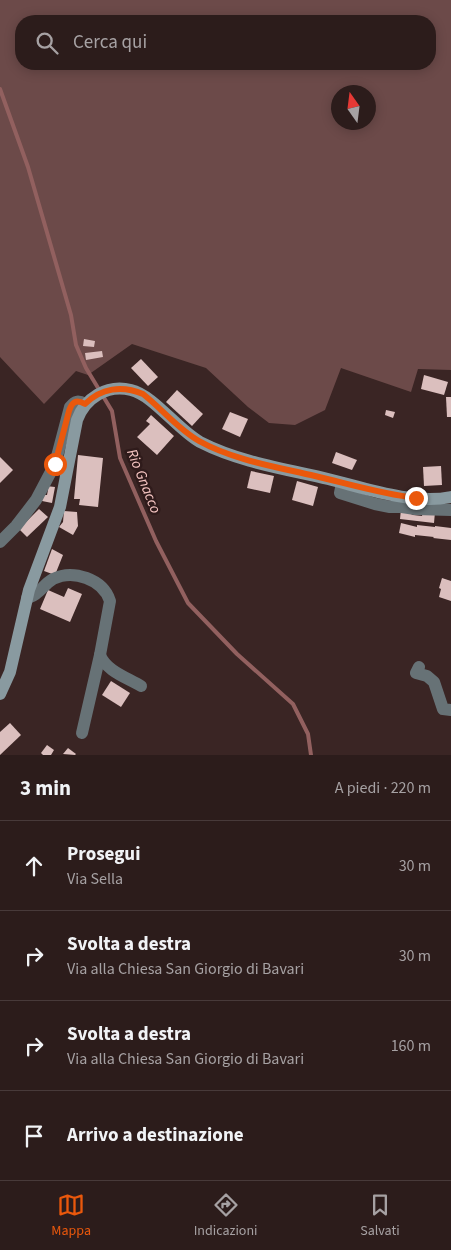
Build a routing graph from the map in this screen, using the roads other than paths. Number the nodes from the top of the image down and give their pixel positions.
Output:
1 (85, 404) junction
2 (342, 483) junction
3 (451, 497) edge
4 (451, 510) edge
5 (0, 542) edge
6 (27, 598) junction
7 (100, 655) junction
8 (419, 667) dead end
9 (141, 686) dead end
10 (0, 694) edge
11 (451, 710) edge
12 (82, 733) dead end

1 - 2 street
1 - 5 street
1 - 6 street
2 - 3 street
2 - 4 street
6 - 7 street
6 - 10 street
7 - 9 street
7 - 12 street
8 - 11 street

